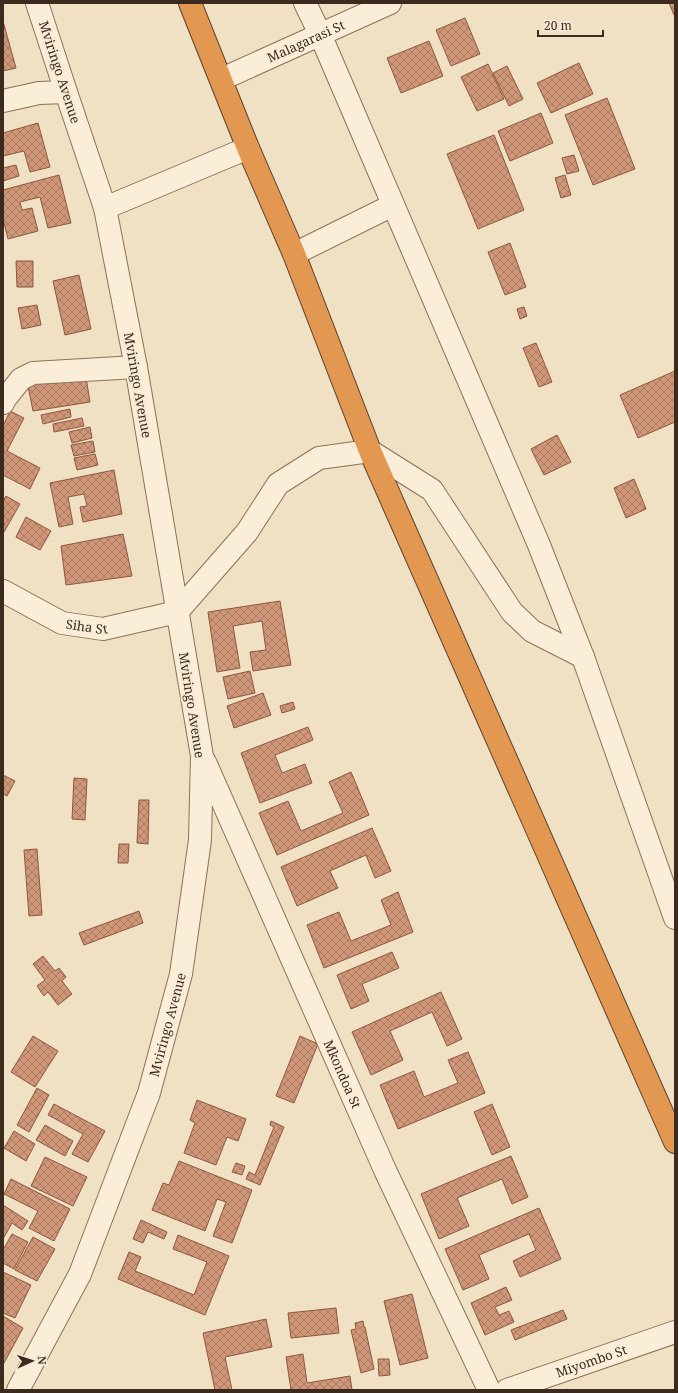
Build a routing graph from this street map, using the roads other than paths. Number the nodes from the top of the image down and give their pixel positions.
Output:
1 (37, 3) edge
2 (190, 3) edge
3 (305, 3) edge
4 (390, 3) edge
5 (320, 34) junction
6 (222, 79) junction
7 (66, 92) junction
8 (3, 101) edge
9 (248, 148) junction
10 (392, 205) junction
11 (105, 208) junction
12 (294, 254) junction
13 (136, 367) junction
14 (3, 403) edge
15 (370, 451) junction
16 (3, 591) edge
17 (177, 612) junction
18 (583, 657) junction
19 (202, 756) junction
20 (674, 911) edge
21 (675, 1142) edge
22 (675, 1332) edge
23 (18, 1390) edge
24 (489, 1390) edge
25 (507, 1390) edge

1 - 7 street, Mviringo Avenue
2 - 6 highway
3 - 5 street
4 - 5 street, Malagarasi St
5 - 6 street, Malagarasi St
5 - 10 street
6 - 9 highway
7 - 8 street
7 - 11 street, Mviringo Avenue
9 - 11 street
9 - 12 highway
10 - 12 street
10 - 18 street
11 - 13 street, Mviringo Avenue
12 - 15 highway
13 - 14 street
13 - 17 street, Mviringo Avenue
15 - 17 street
15 - 18 street
15 - 21 highway
16 - 17 street, Siha St
17 - 19 street, Mviringo Avenue
18 - 20 street
19 - 23 street, Mviringo Avenue
19 - 24 street, Mkondoa St
22 - 25 street, Miyombo St

